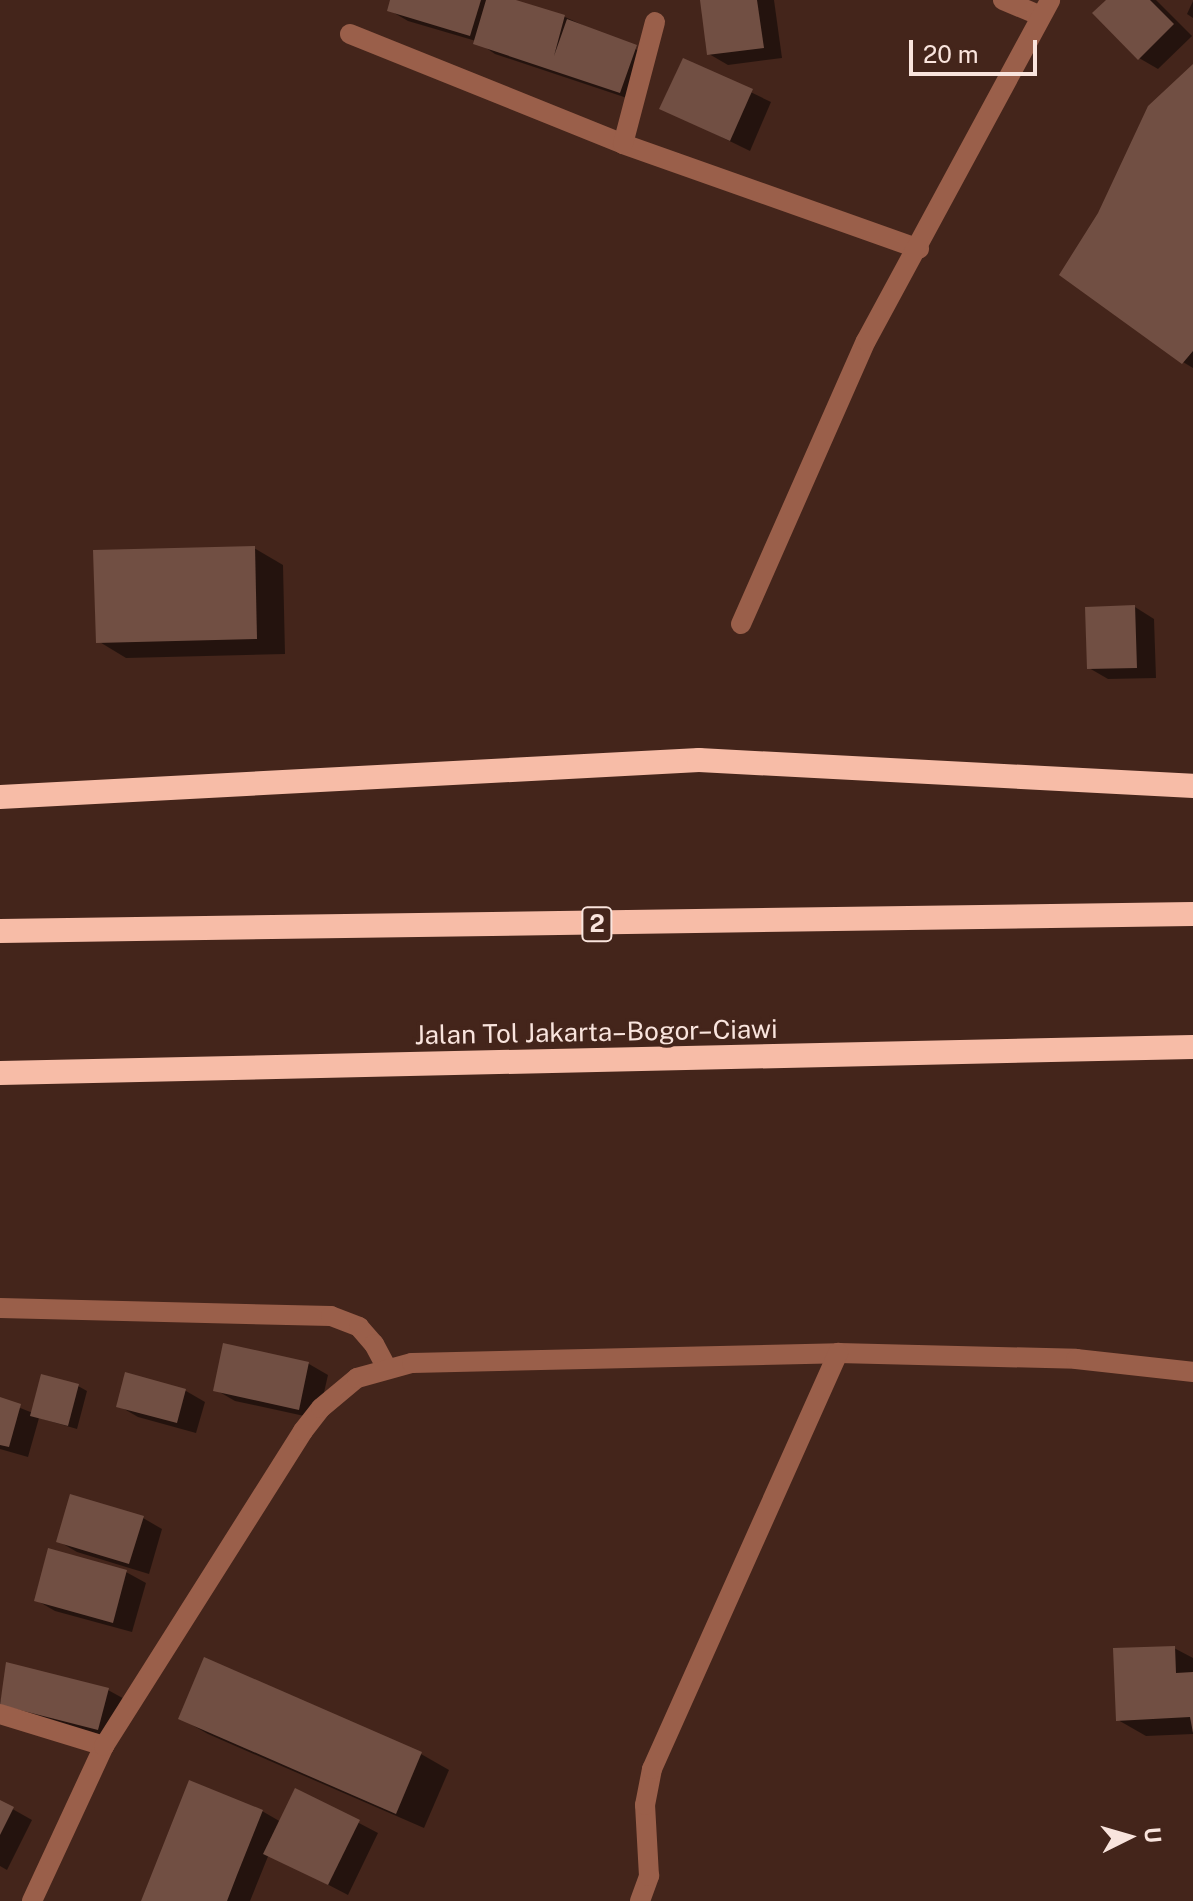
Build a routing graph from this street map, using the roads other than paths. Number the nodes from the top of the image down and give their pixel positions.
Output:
1 (1003, 0) edge
2 (1046, 8) edge
3 (655, 22) dead end
4 (350, 34) dead end
5 (623, 144) junction
6 (919, 249) junction
7 (741, 624) dead end
8 (1193, 786) edge
9 (0, 797) edge
10 (1193, 914) edge
11 (0, 931) edge
12 (1193, 1047) edge
13 (121, 1070) junction
14 (0, 1073) edge
15 (0, 1088) edge
16 (0, 1308) edge
17 (838, 1353) junction
18 (386, 1367) junction
19 (1193, 1372) edge
20 (0, 1714) edge
21 (104, 1746) junction
22 (32, 1901) edge
23 (640, 1901) edge

1 - 2 street
2 - 6 street
3 - 5 street
4 - 5 street
5 - 6 street
6 - 7 street
8 - 9 highway
10 - 11 highway, 2
12 - 13 highway, Jalan Tol Jakarta–Bogor–Ciawi
13 - 14 highway, Jalan Tol Jakarta–Bogor–Ciawi
13 - 15 highway
16 - 18 street
17 - 18 street
17 - 19 street
17 - 23 street
18 - 21 street
20 - 21 street
21 - 22 street

